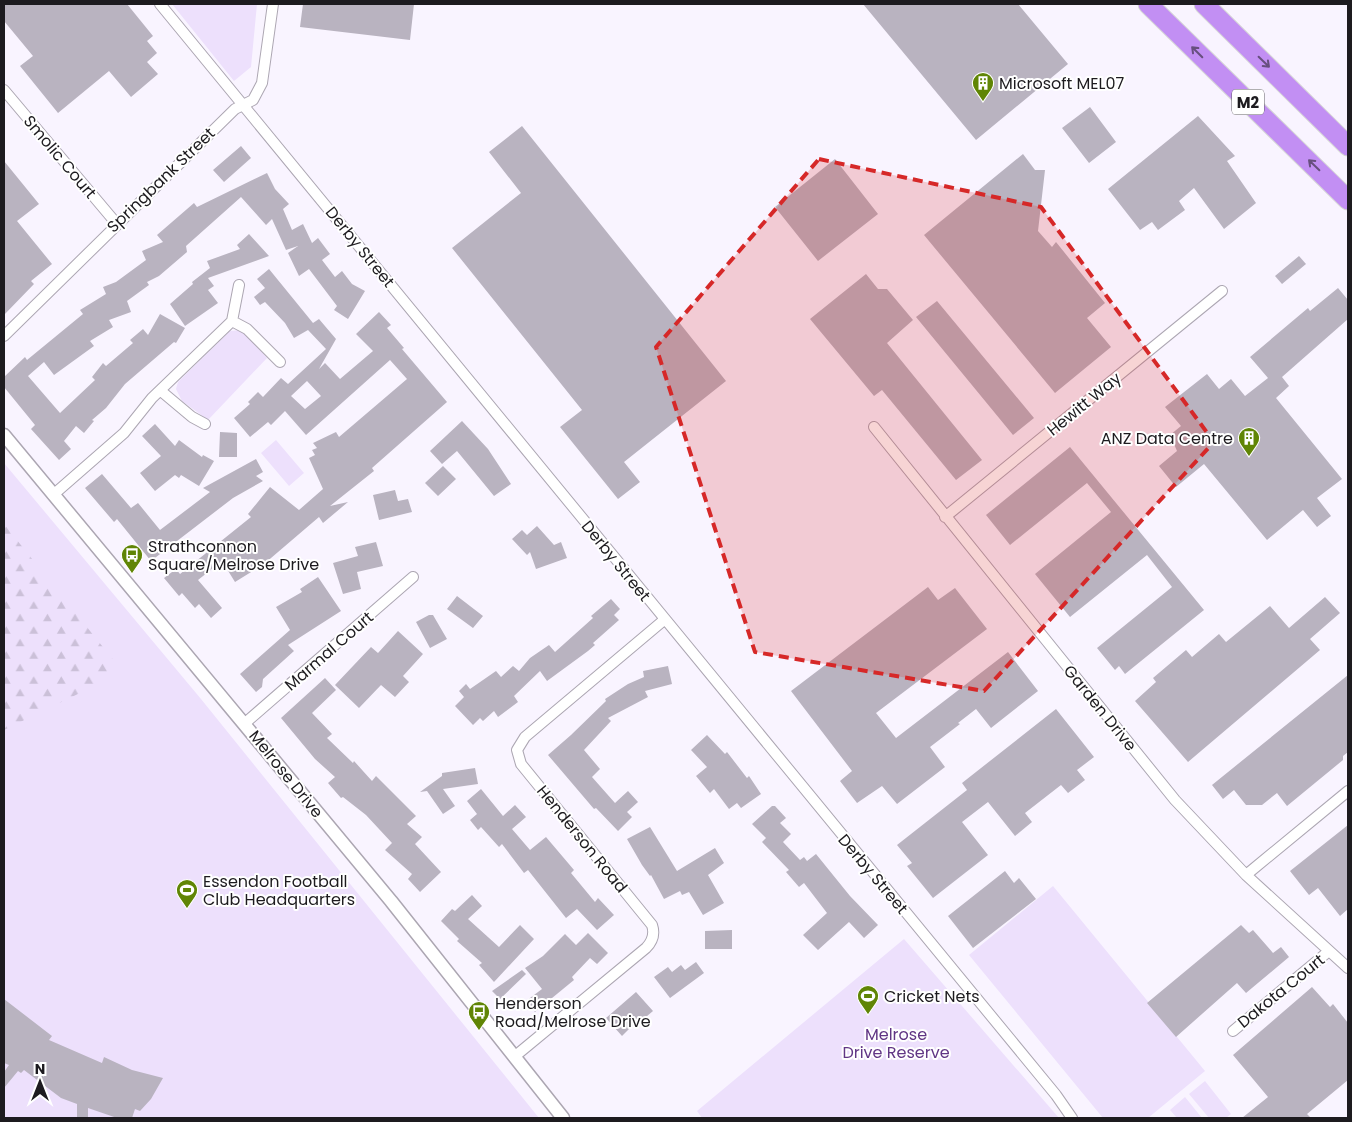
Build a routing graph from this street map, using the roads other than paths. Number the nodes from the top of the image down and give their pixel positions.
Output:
1 (160, 4) edge
2 (273, 4) edge
3 (1148, 4) edge
4 (1204, 4) edge
5 (4, 90) edge
6 (242, 106) junction
7 (1346, 142) edge
8 (1348, 200) edge
9 (116, 223) junction
10 (239, 285) dead end
11 (1222, 291) dead end
12 (232, 321) junction
13 (4, 336) edge
14 (280, 362) dead end
15 (161, 391) junction
16 (205, 424) dead end
17 (874, 427) dead end
18 (4, 435) edge
19 (53, 495) junction
20 (945, 517) junction
21 (413, 578) dead end
22 (664, 620) junction
23 (244, 724) junction
24 (1348, 791) edge
25 (1246, 875) junction
26 (1329, 951) junction
27 (1348, 968) edge
28 (1233, 1030) dead end
29 (514, 1057) junction
30 (563, 1118) edge
31 (1072, 1118) edge

1 - 6 street, Derby Street
2 - 6 street, Springbank Street
8 -> 3 highway, M2
4 -> 7 highway, M2
5 - 9 street, Smolic Court
6 - 9 street, Springbank Street
6 - 22 street, Derby Street
9 - 13 street, Springbank Street
10 - 12 street
11 - 20 street, Hewitt Way
12 - 14 street
12 - 15 street
15 - 16 street
15 - 19 street
17 - 20 street, Garden Drive
18 - 19 street, Melrose Drive
19 - 23 street, Melrose Drive
20 - 25 street, Garden Drive
21 - 23 street, Marmal Court
22 - 29 street, Henderson Road
22 - 31 street, Derby Street
23 - 29 street, Melrose Drive
24 - 25 street
25 - 26 street, Garden Drive
26 - 27 street, Garden Drive
26 - 28 street, Dakota Court
29 - 30 street, Melrose Drive

